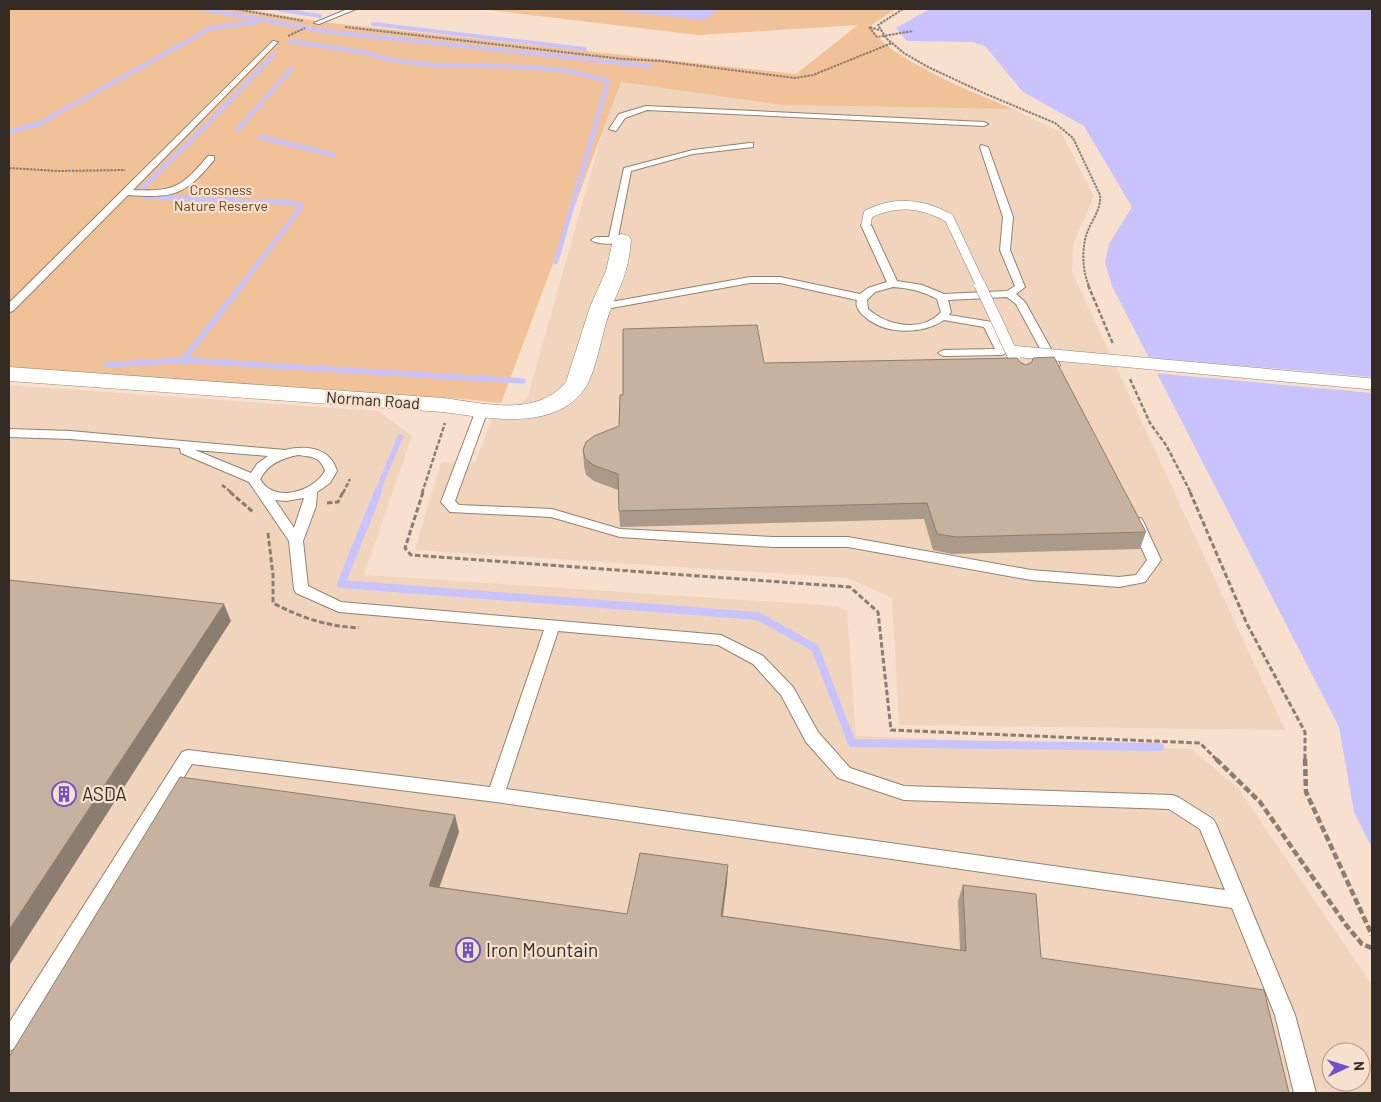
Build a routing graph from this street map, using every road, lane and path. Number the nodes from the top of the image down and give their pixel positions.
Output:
1 (235, 9) edge
2 (353, 9) edge
3 (903, 9) edge
4 (317, 23) junction
5 (879, 30) junction
6 (914, 31) dead end
7 (884, 36) junction
8 (275, 42) joint
9 (892, 43) junction
10 (984, 124) dead end
11 (613, 129) dead end
12 (750, 145) dead end
13 (984, 147) dead end
14 (211, 158) dead end
15 (9, 168) edge
16 (147, 170) junction
17 (126, 192) junction
18 (596, 240) dead end
19 (618, 240) junction
20 (893, 284) junction
21 (1009, 294) junction
22 (942, 297) junction
23 (863, 298) junction
24 (600, 307) junction
25 (9, 308) edge
26 (943, 317) junction
27 (1115, 348) dead end
28 (1011, 351) junction
29 (942, 353) dead end
30 (1018, 366) edge
31 (9, 374) edge
32 (1127, 374) dead end
33 (1062, 381) edge
34 (1372, 384) edge
35 (482, 410) junction
36 (450, 421) dead end
37 (9, 433) edge
38 (168, 444) junction
39 (284, 454) junction
40 (254, 479) junction
41 (215, 480) dead end
42 (312, 490) junction
43 (264, 493) junction
44 (1131, 513) edge
45 (258, 517) dead end
46 (266, 529) dead end
47 (296, 540) junction
48 (553, 625) junction
49 (362, 628) dead end
50 (496, 795) junction
51 (1238, 900) junction
52 (1372, 935) edge
53 (1372, 948) edge
54 (9, 1041) edge
55 (1305, 1093) edge

1 - 4 path
2 - 4 lane
3 - 5 path
4 - 8 path
4 - 9 path
5 - 7 path
5 - 7 path
6 - 7 path
7 - 9 path
8 - 16 lane
9 - 27 path
10 - 11 lane
12 - 19 lane
13 - 21 lane
14 - 17 lane
15 - 16 path
16 - 17 lane
17 - 25 lane
18 - 19 lane
19 - 24 street, Norman Road
20 - 22 lane
20 - 23 lane
20 - 28 lane, bridge
21 - 22 lane
21 - 33 lane
22 - 26 lane
23 - 24 lane
23 - 26 lane
24 - 35 street, Norman Road
26 - 29 lane
28 - 30 lane, bridge
28 - 34 lane, bridge
31 - 35 street, Norman Road
32 - 52 path
35 - 44 lane
36 - 53 path
37 - 38 lane
38 - 39 lane
38 - 40 lane
39 - 40 lane
39 - 42 lane
40 - 43 lane
41 - 45 path
42 - 43 lane
42 - 47 lane
43 - 47 lane
46 - 49 path
47 - 48 lane
48 - 50 lane
48 - 51 lane
50 - 51 lane
50 - 54 lane
51 - 55 lane

